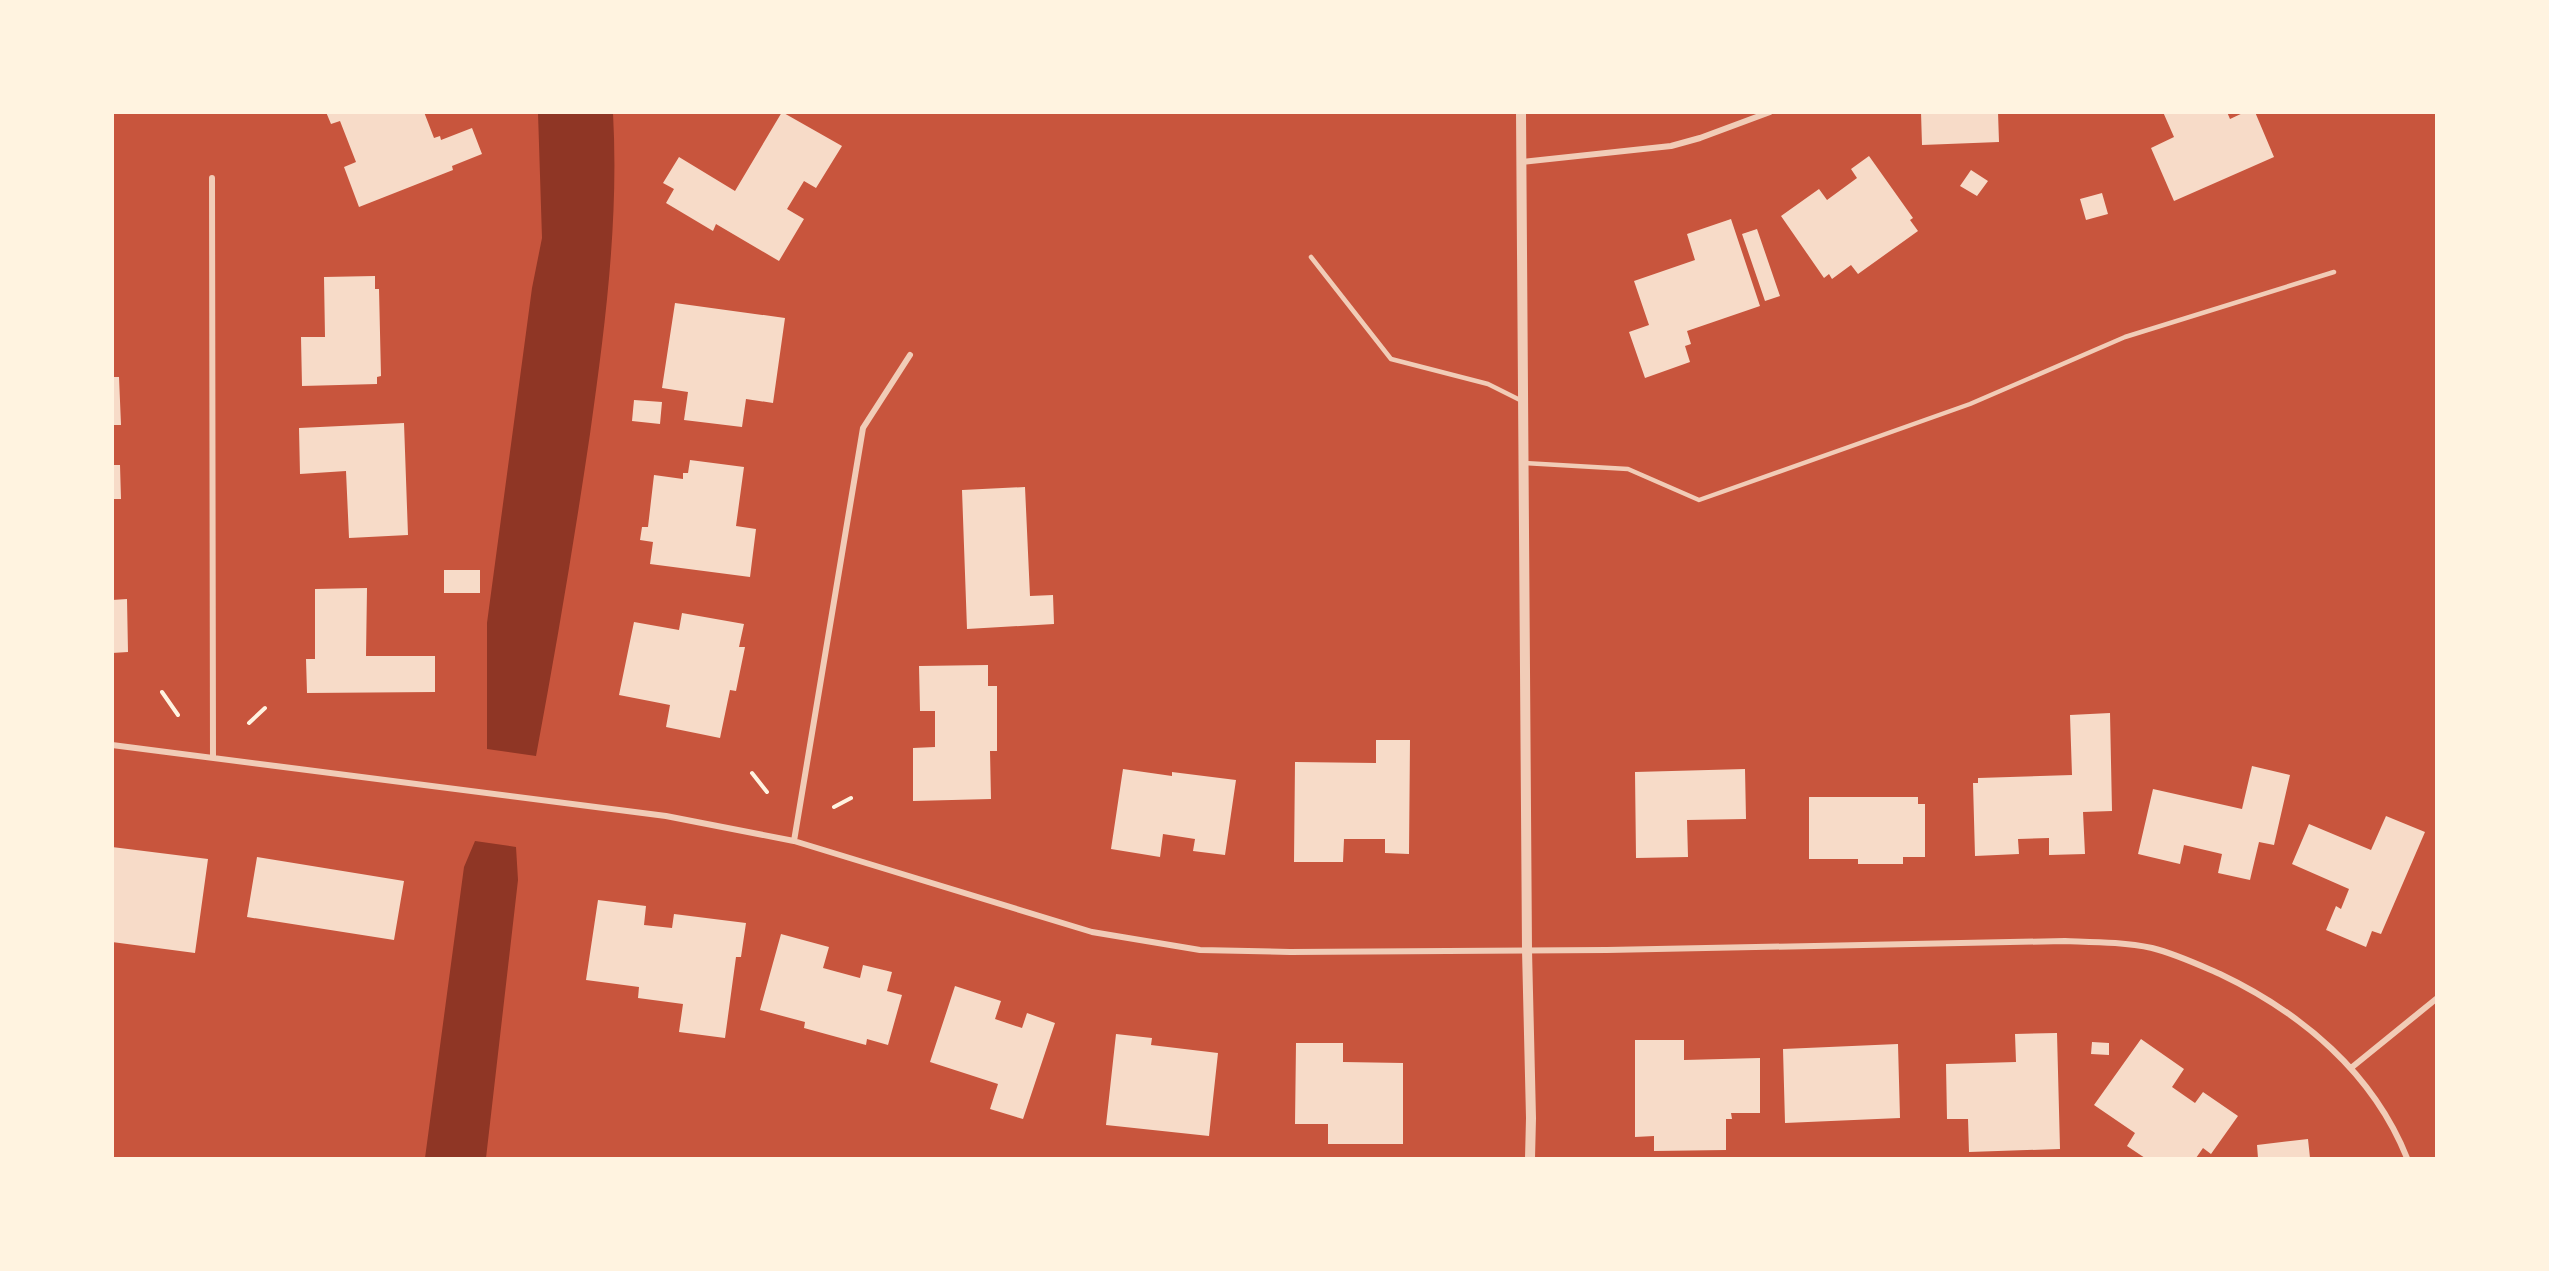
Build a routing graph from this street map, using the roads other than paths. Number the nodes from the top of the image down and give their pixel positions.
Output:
1 (1521, 112) edge
2 (1770, 112) edge
3 (1522, 162) junction
4 (212, 178) dead end
5 (1311, 257) dead end
6 (2334, 272) dead end
7 (910, 355) dead end
8 (1523, 402) junction
9 (1524, 463) junction
10 (112, 745) edge
11 (213, 758) junction
12 (794, 841) junction
13 (1527, 950) junction
14 (2436, 999) edge
15 (2351, 1068) junction
16 (1530, 1158) edge
17 (2407, 1158) edge

1 - 3 street
2 - 3 street
3 - 8 street
4 - 11 street
5 - 8 lane
6 - 9 lane
7 - 12 street
8 - 9 street
9 - 13 street
10 - 11 street
11 - 12 street
12 - 13 street
13 - 15 street
13 - 16 street
14 - 15 street
15 - 17 street

